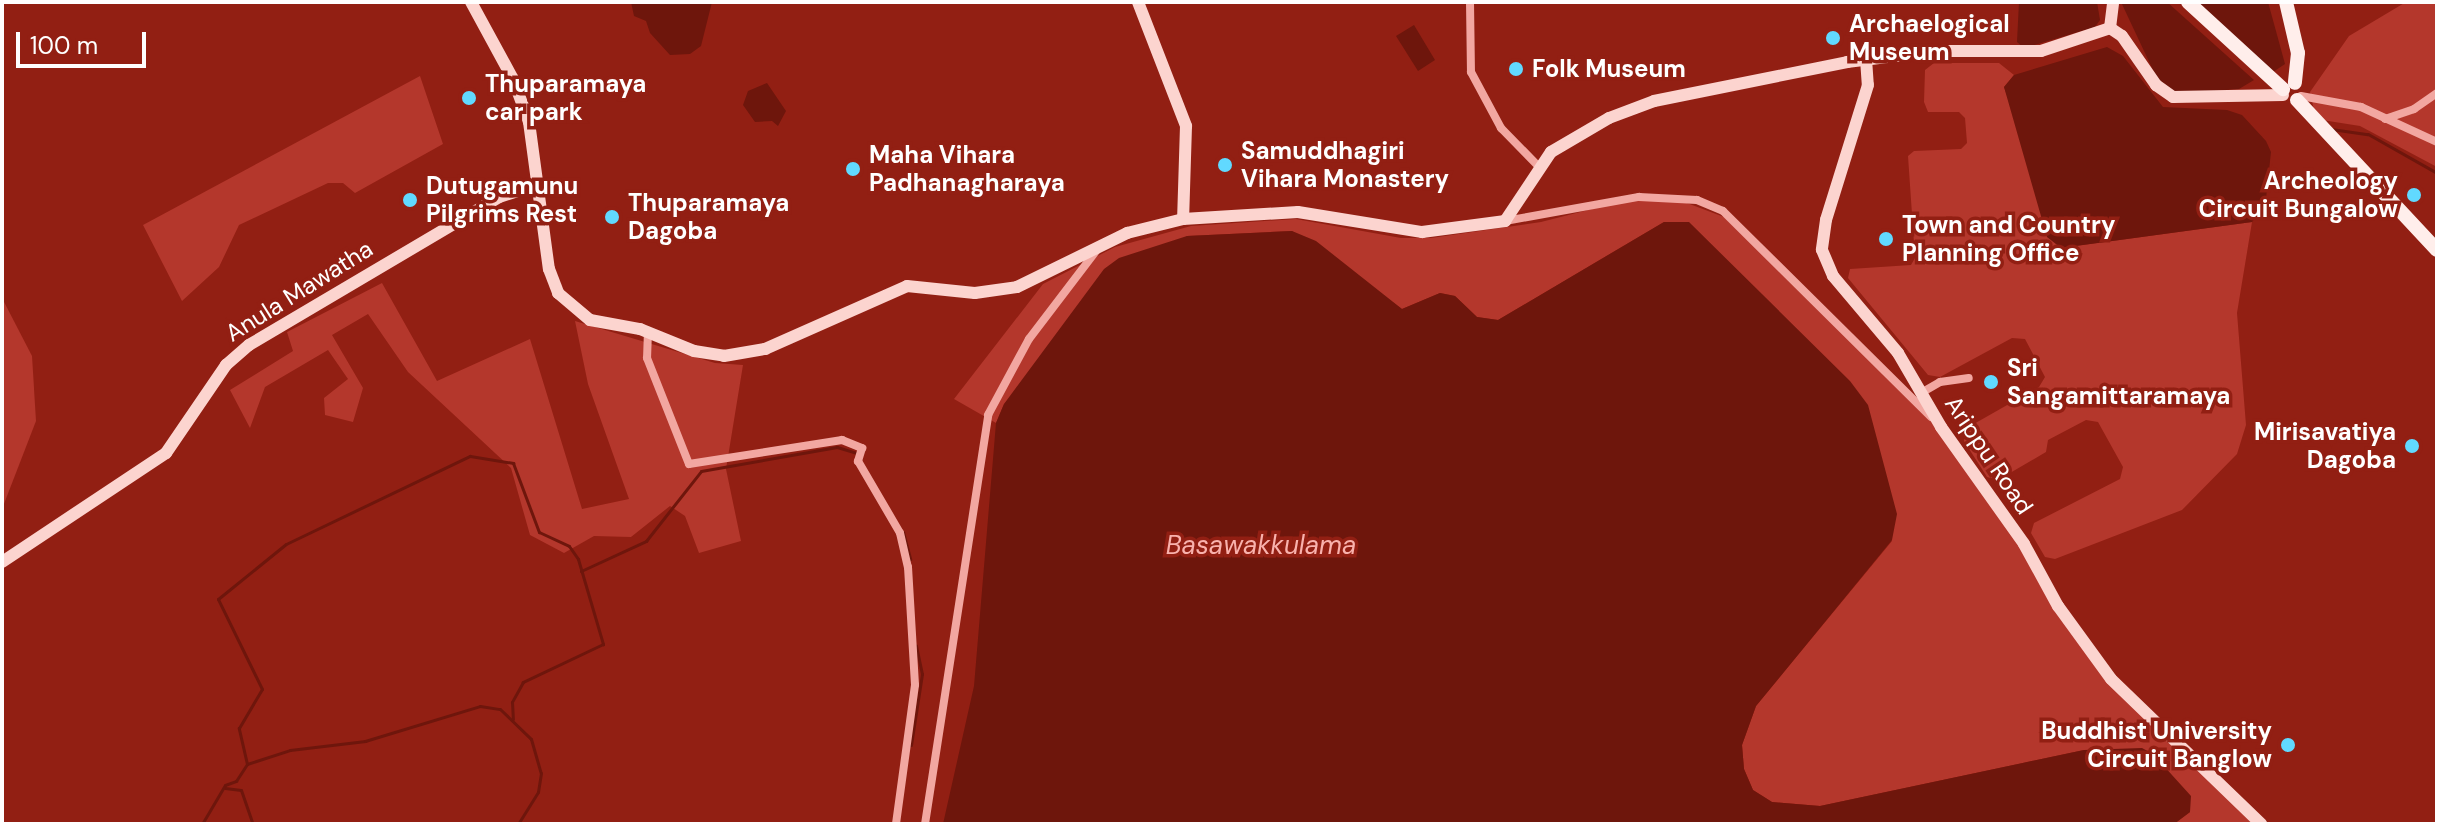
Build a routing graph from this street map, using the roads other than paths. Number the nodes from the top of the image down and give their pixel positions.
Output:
1 (471, 2) edge
2 (1138, 2) edge
3 (1470, 2) edge
4 (2113, 2) edge
5 (2188, 2) edge
6 (2286, 2) edge
7 (2110, 28) junction
8 (1866, 59) junction
9 (2292, 93) junction
10 (2437, 93) edge
11 (2385, 120) junction
12 (2437, 142) edge
13 (1540, 168) junction
14 (539, 184) junction
15 (1183, 219) junction
16 (1505, 221) junction
17 (1102, 244) junction
18 (2437, 250) edge
19 (648, 331) junction
20 (1969, 378) dead end
21 (1921, 393) junction
22 (1941, 427) junction
23 (2, 562) edge
24 (896, 824) edge
25 (925, 824) edge
26 (2261, 824) edge

1 - 14 main road
2 - 15 main road
3 - 13 street
4 - 7 main road
5 - 9 main road
6 - 9 main road
7 - 8 main road
7 - 9 main road
8 - 13 main road
8 - 21 main road, Arippu Road
9 - 11 street
9 - 18 main road
10 - 11 street
11 - 12 street
13 - 16 main road
14 - 19 main road
14 - 23 main road, Anula Mawatha
15 - 16 main road
15 - 17 main road
16 - 22 street
17 - 19 main road
17 - 25 street
19 - 24 street
20 - 21 street
21 - 22 main road, Arippu Road
22 - 26 main road, Arippu Road

